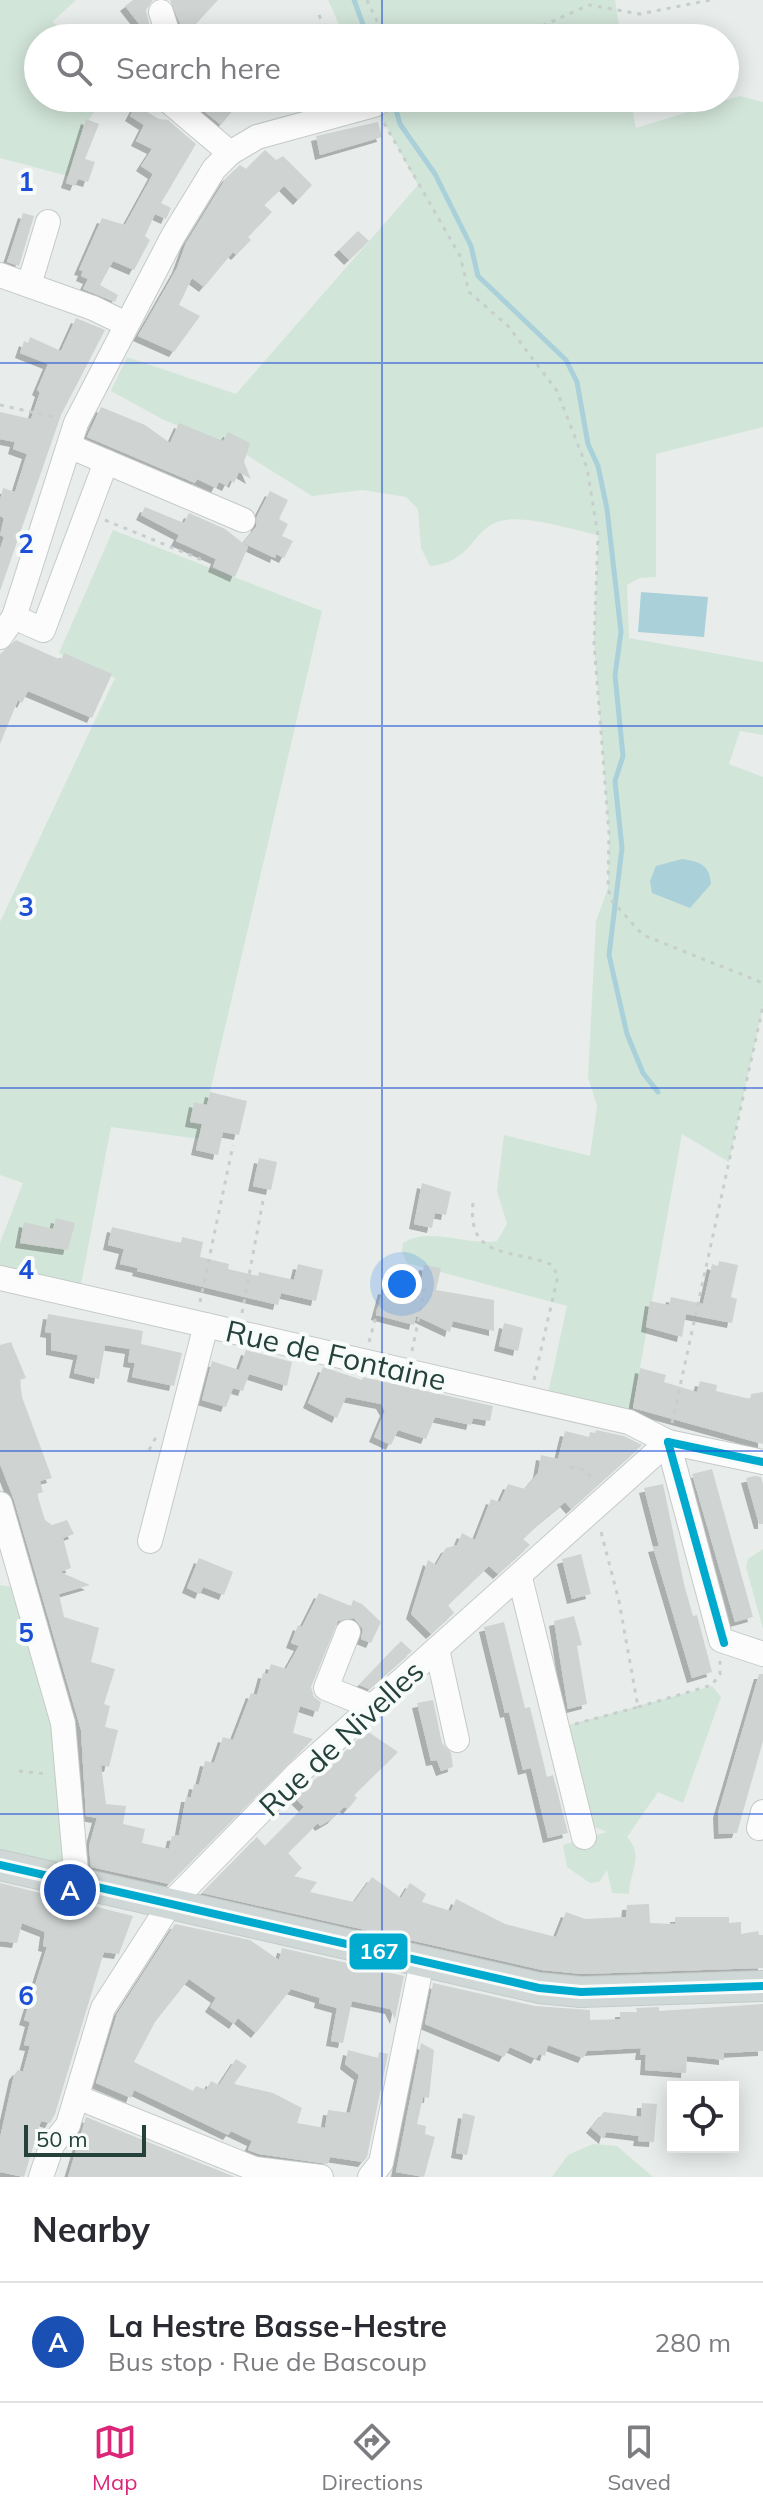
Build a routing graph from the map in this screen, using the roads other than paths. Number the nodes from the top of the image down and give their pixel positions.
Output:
1 (161, 12) dead end
2 (165, 24) edge
3 (182, 112) edge
4 (345, 112) edge
5 (230, 153) junction
6 (48, 222) dead end
7 (0, 275) edge
8 (29, 285) junction
9 (126, 324) junction
10 (72, 434) junction
11 (106, 462) junction
12 (243, 520) dead end
13 (14, 617) junction
14 (0, 637) edge
15 (0, 1278) edge
16 (200, 1323) junction
17 (668, 1442) junction
18 (763, 1462) edge
19 (0, 1504) edge
20 (150, 1541) dead end
21 (520, 1578) junction
22 (348, 1632) dead end
23 (437, 1649) junction
24 (763, 1654) edge
25 (373, 1707) junction
26 (457, 1740) dead end
27 (584, 1837) dead end
28 (0, 1865) edge
29 (77, 1883) junction
30 (170, 1904) junction
31 (422, 1962) junction
32 (763, 1986) edge
33 (77, 2097) junction
34 (68, 2125) junction
35 (253, 2173) edge
36 (41, 2177) edge
37 (56, 2177) edge
38 (321, 2177) edge
39 (370, 2177) edge

1 - 2 street
3 - 5 street
4 - 5 street
5 - 9 street
6 - 8 street
7 - 8 street
8 - 9 street
9 - 10 street
10 - 11 street
10 - 13 street
11 - 12 street
11 - 13 street
13 - 14 street
15 - 16 street, Rue de Fontaine
16 - 17 street, Rue de Fontaine
16 - 20 street
17 - 18 street
17 - 21 street, Rue de Nivelles
17 - 24 street
19 - 29 street
21 - 23 street, Rue de Nivelles
21 - 27 street
22 - 25 street
23 - 25 street, Rue de Nivelles
23 - 26 street
25 - 30 street, Rue de Nivelles
28 - 29 main road
29 - 30 main road
30 - 31 main road
30 - 33 street, Rue de Nivelles
31 - 32 main road
31 - 39 street
33 - 34 street, Rue de Nivelles
33 - 35 street
34 - 36 street
34 - 37 street
35 - 38 street

